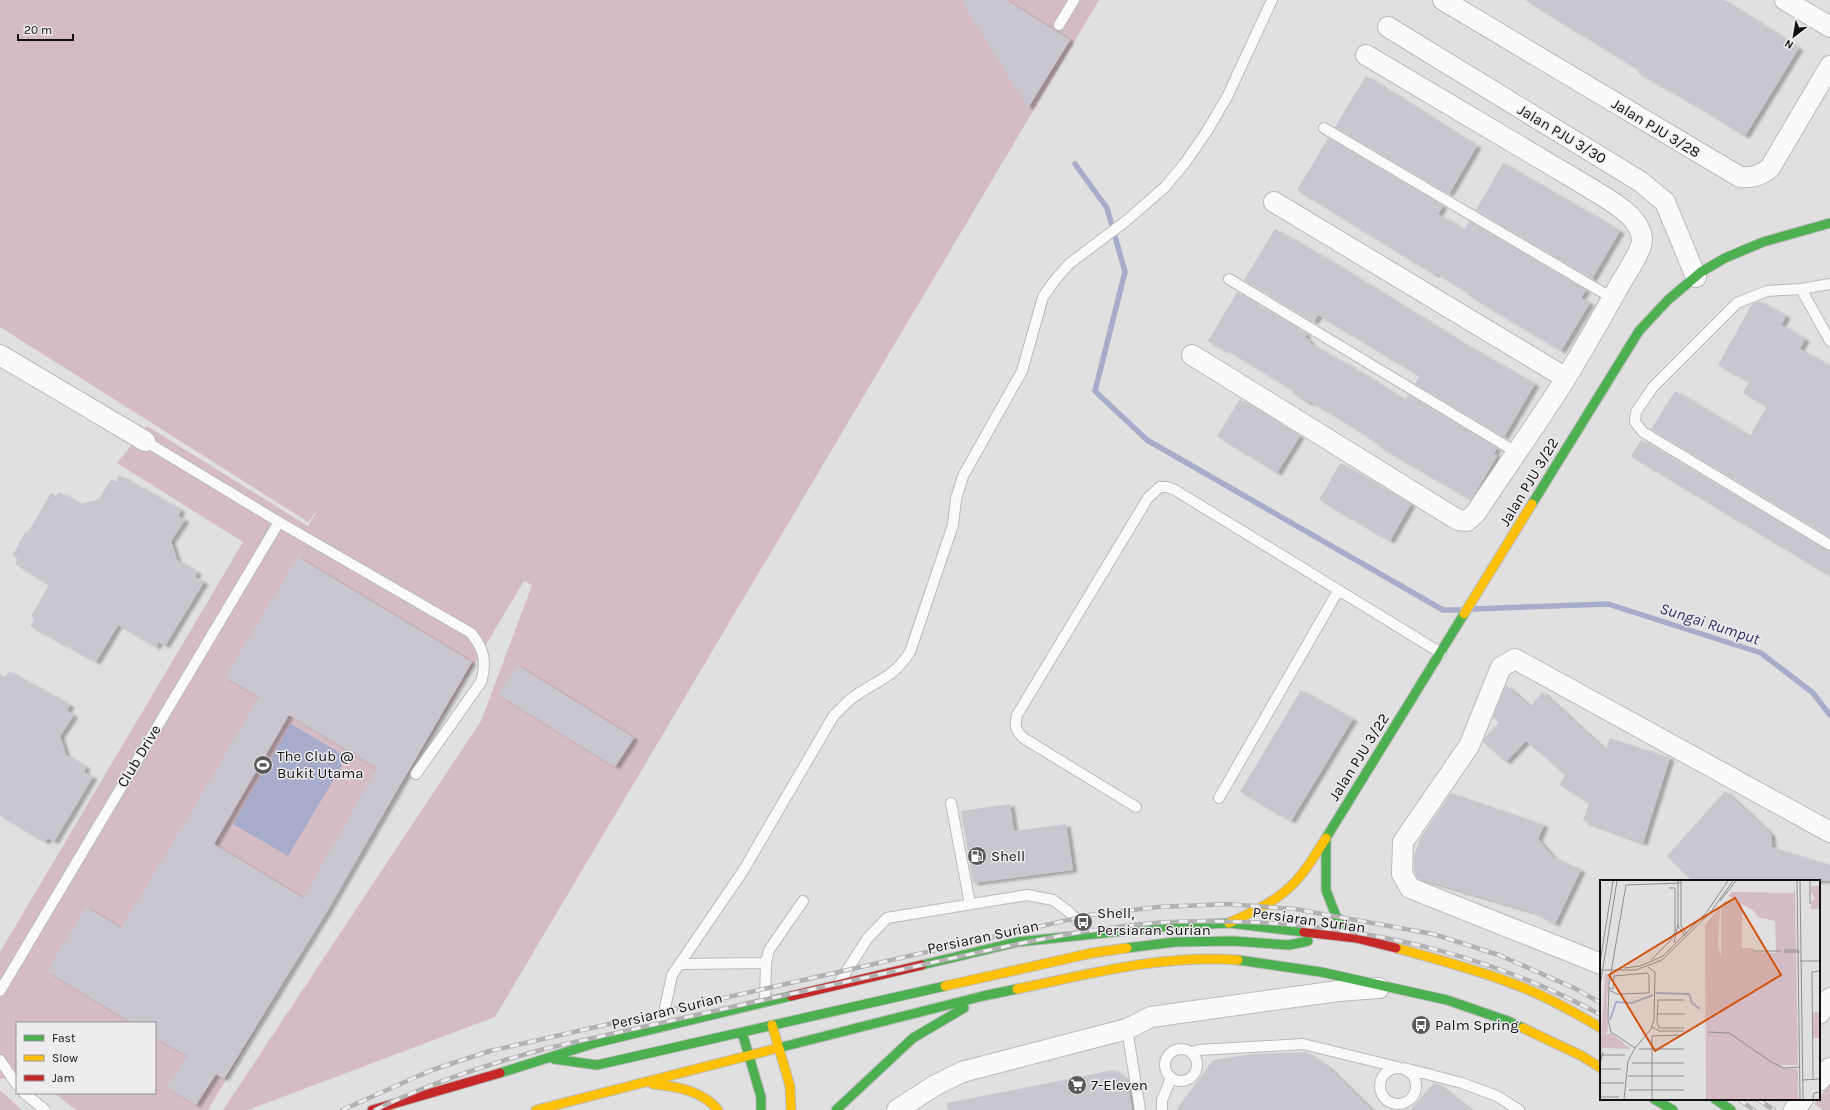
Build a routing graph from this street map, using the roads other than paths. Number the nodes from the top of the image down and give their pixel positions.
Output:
1 (1074, 0) edge
2 (1272, 0) edge
3 (1443, 0) edge
4 (1785, 0) edge
5 (1059, 25) dead end
6 (1388, 27) dead end
7 (1830, 27) edge
8 (1366, 55) dead end
9 (1830, 66) edge
10 (1495, 93) junction
11 (1528, 113) junction
12 (1479, 122) junction
13 (1324, 128) dead end
14 (1511, 141) junction
15 (1274, 202) dead end
16 (1830, 223) edge
17 (1696, 277) junction
18 (1229, 279) dead end
19 (1830, 284) edge
20 (1801, 289) junction
21 (1612, 298) junction
22 (1830, 341) edge
23 (0, 355) edge
24 (1192, 355) dead end
25 (1566, 378) junction
26 (145, 441) joint
27 (1516, 452) junction
28 (278, 522) junction
29 (1830, 544) edge
30 (1338, 591) junction
31 (1441, 653) junction
32 (416, 774) dead end
33 (1219, 798) dead end
34 (951, 803) dead end
35 (1136, 807) dead end
36 (1830, 832) edge
37 (1326, 838) junction
38 (803, 901) dead end
39 (970, 904) junction
40 (1229, 923) junction
41 (1090, 933) junction
42 (1330, 935) junction
43 (1356, 938) junction
44 (764, 963) junction
45 (684, 964) junction
46 (1600, 964) edge
47 (838, 985) junction
48 (1391, 987) junction
49 (0, 991) edge
50 (983, 996) junction
51 (1830, 998) edge
52 (765, 1002) junction
53 (1820, 1013) edge
54 (772, 1025) junction
55 (661, 1027) junction
56 (1600, 1027) edge
57 (1127, 1029) junction
58 (742, 1032) junction
59 (780, 1048) junction
60 (1191, 1053) junction
61 (750, 1055) junction
62 (551, 1058) junction
63 (0, 1060) edge
64 (1600, 1067) edge
65 (1830, 1068) edge
66 (1171, 1078) junction
67 (1820, 1080) edge
68 (645, 1082) junction
69 (16, 1084) edge
70 (25, 1094) edge
71 (1656, 1100) edge
72 (1716, 1100) edge
73 (1803, 1100) edge
74 (569, 1106) edge
75 (45, 1110) edge
76 (372, 1110) edge
77 (536, 1110) edge
78 (718, 1110) edge
79 (760, 1110) edge
80 (791, 1110) edge
81 (836, 1110) edge
82 (896, 1110) edge
83 (1140, 1110) edge
84 (1162, 1110) edge
85 (1519, 1110) edge
86 (1673, 1110) edge
87 (1731, 1110) edge
88 (1794, 1110) edge

1 - 5 lane
2 - 45 lane
3 - 9 street, Jalan PJU 3/28
4 - 7 street
6 - 10 street, Jalan PJU 3/30
8 - 12 street
10 - 11 street, Jalan PJU 3/30
10 - 12 street
11 - 14 street
11 - 17 street, Jalan PJU 3/30
12 - 14 street
13 - 21 lane
14 - 21 street
15 - 25 street
16 - 17 main road, Jalan PJU 3/22
17 - 31 main road, Jalan PJU 3/22
18 - 27 lane
19 - 20 lane
20 - 22 lane
20 - 29 lane
21 - 25 street
23 - 26 street
24 - 27 street
25 - 27 street
26 - 28 lane
28 - 32 lane
28 - 49 lane, Club Drive
30 - 31 lane
30 - 33 lane
30 - 35 lane
31 - 37 main road, Jalan PJU 3/22
34 - 39 lane
36 - 46 street
37 - 40 main road, Jalan PJU 3/22
37 - 43 main road
38 - 44 lane
39 - 41 lane
39 - 47 lane
40 - 41 main road, Persiaran Surian
40 - 42 main road, Persiaran Surian
41 - 47 main road, Persiaran Surian
42 - 43 main road, Persiaran Surian
42 - 54 main road
43 - 56 main road, Persiaran Surian
44 - 45 lane
44 - 52 lane
45 - 55 lane
47 - 52 main road, Persiaran Surian
48 - 50 main road
48 - 57 street
48 - 64 main road
50 - 59 main road
50 - 81 main road
51 - 53 street
52 - 55 main road, Persiaran Surian
54 - 58 main road
54 - 59 main road
55 - 62 main road, Persiaran Surian
57 - 82 street
57 - 83 lane
58 - 61 main road
58 - 62 main road
59 - 61 main road
59 - 80 main road
60 - 66 lane
60 - 66 lane
60 - 85 lane
61 - 68 main road
61 - 79 main road
62 - 76 main road, Persiaran Surian
63 - 69 lane
65 - 67 street
66 - 84 lane
68 - 74 main road
68 - 78 main road
70 - 75 lane
71 - 86 main road
72 - 87 main road
73 - 88 street
74 - 77 main road

